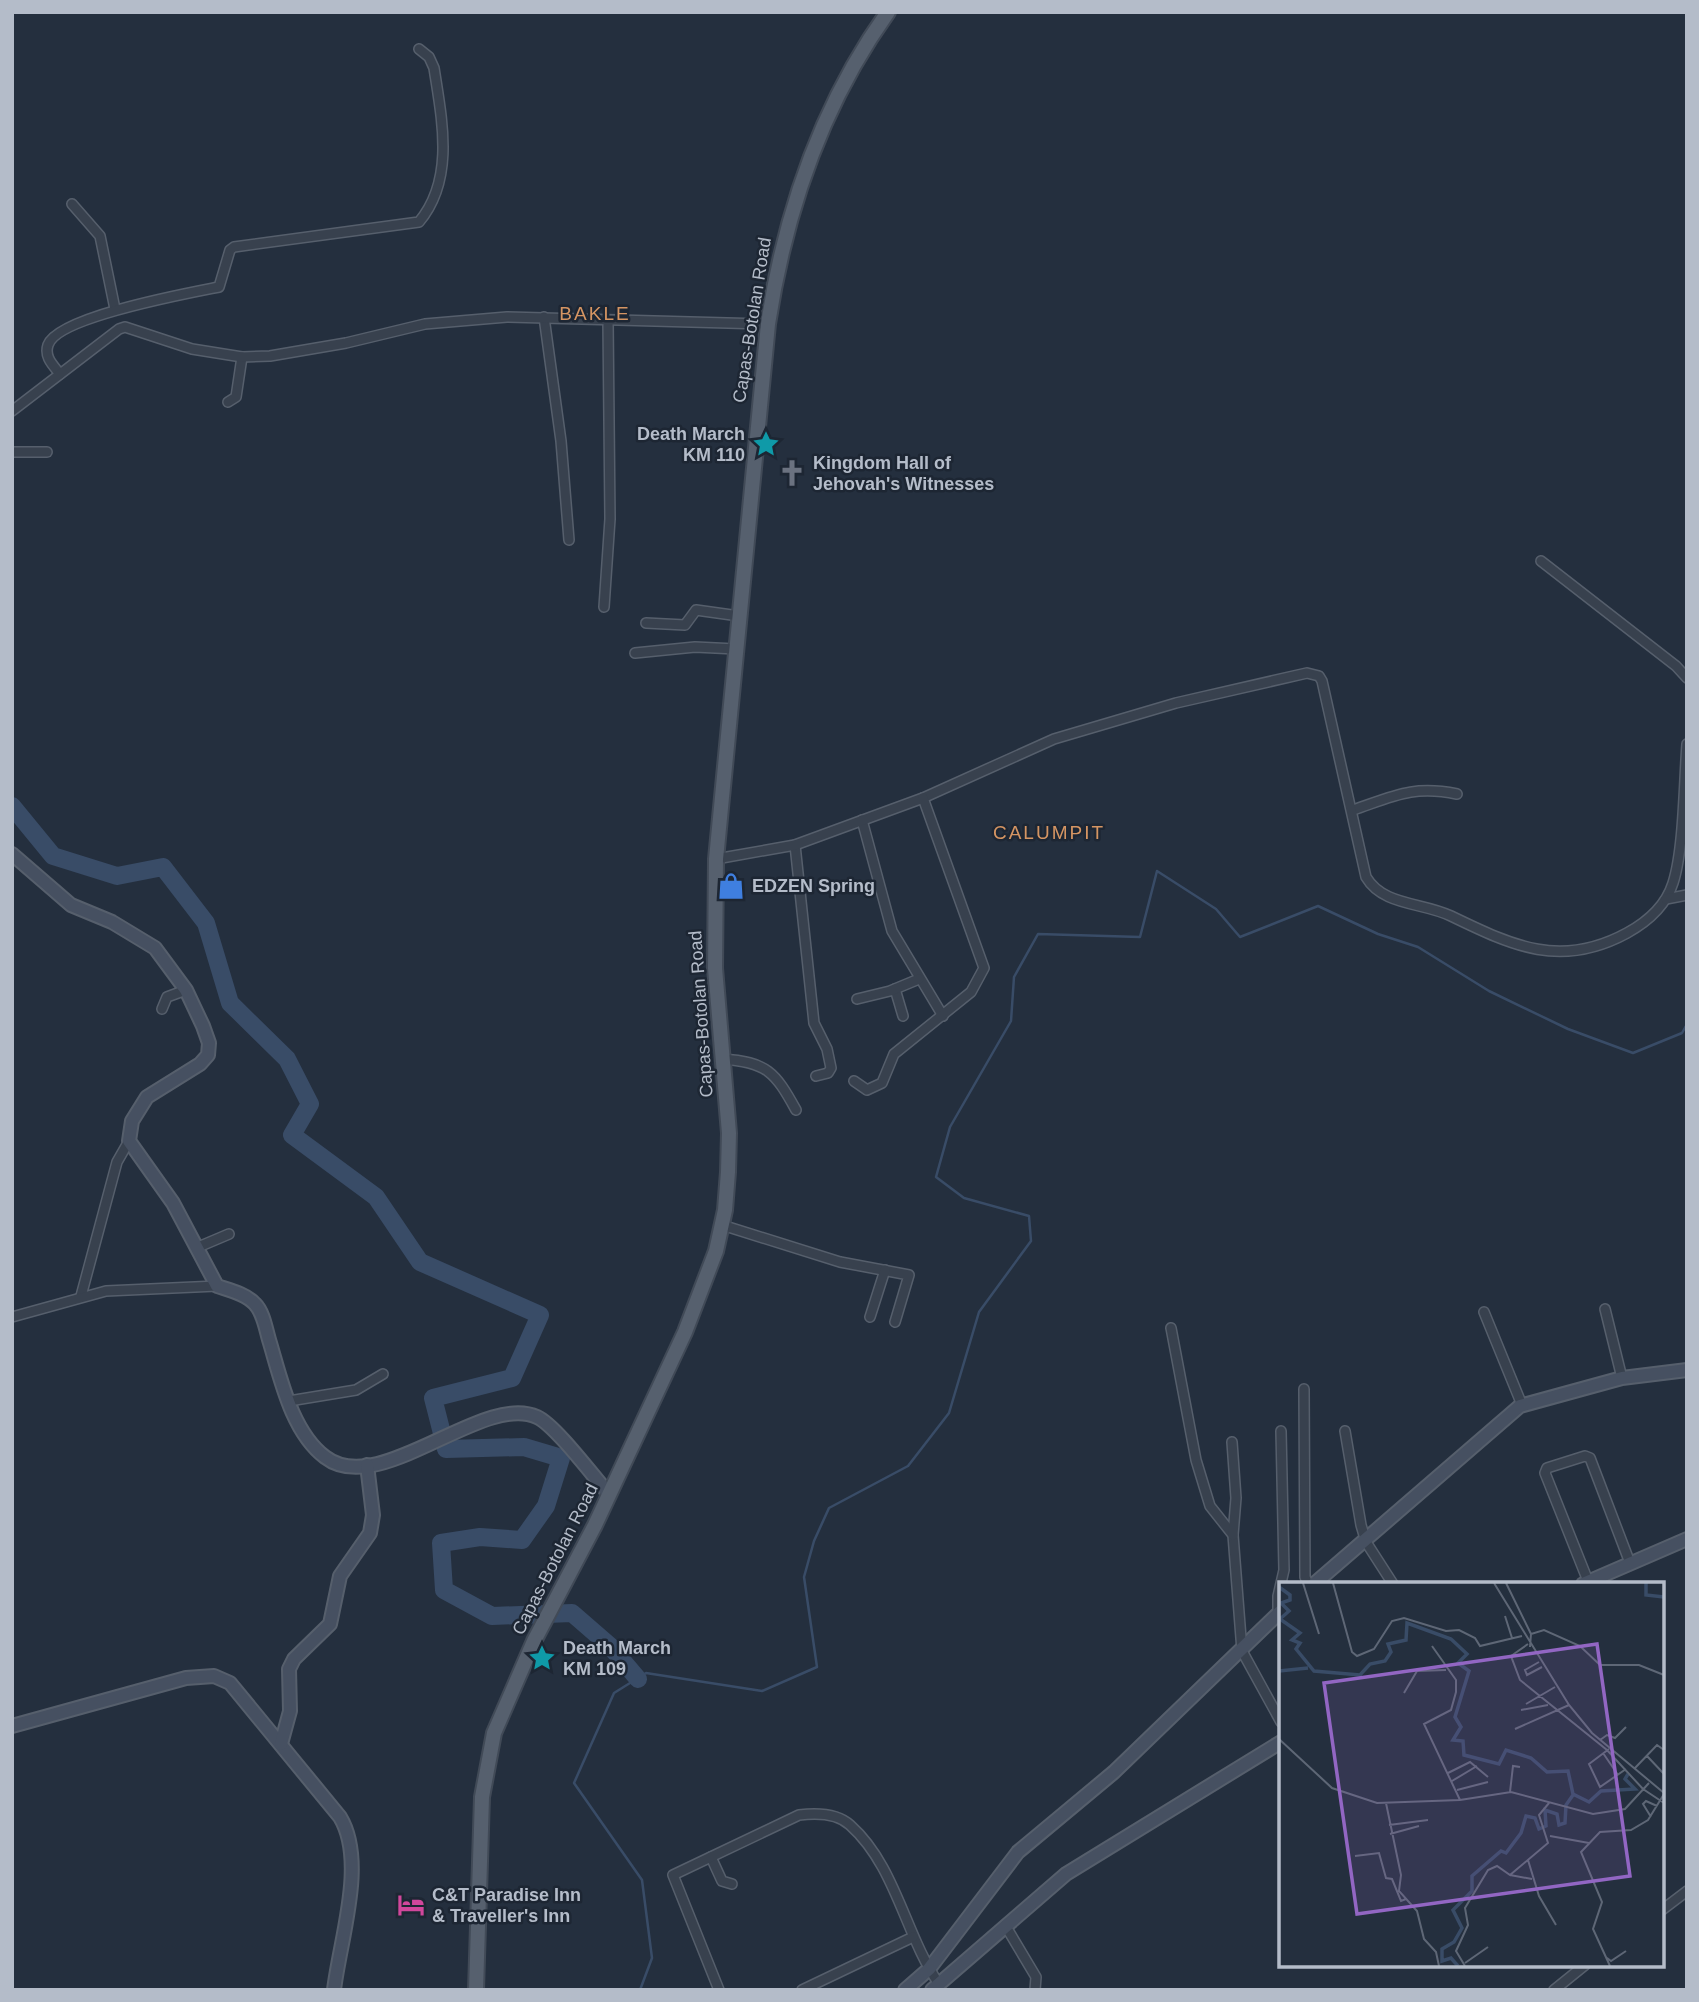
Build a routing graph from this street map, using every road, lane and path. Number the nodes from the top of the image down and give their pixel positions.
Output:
1 (888, 12) edge
2 (419, 50) dead end
3 (72, 204) dead end
4 (115, 309) junction
5 (544, 317) junction
6 (607, 321) junction
7 (768, 324) junction
8 (242, 357) junction
9 (60, 374) junction
10 (228, 402) dead end
11 (12, 411) edge
12 (12, 452) edge
13 (47, 452) dead end
14 (569, 540) dead end
15 (1541, 561) dead end
16 (604, 607) dead end
17 (739, 615) junction
18 (646, 623) dead end
19 (736, 649) junction
20 (635, 653) dead end
21 (1687, 678) edge
22 (1687, 744) edge
23 (1457, 793) dead end
24 (922, 798) junction
25 (1353, 810) junction
26 (862, 820) junction
27 (795, 845) junction
28 (12, 854) edge
29 (716, 859) junction
30 (1687, 895) edge
31 (1666, 899) junction
32 (919, 979) junction
33 (895, 989) junction
34 (186, 990) junction
35 (856, 999) dead end
36 (162, 1009) dead end
37 (903, 1016) dead end
38 (943, 1016) junction
39 (722, 1059) junction
40 (816, 1076) dead end
41 (854, 1081) dead end
42 (796, 1110) dead end
43 (129, 1141) junction
44 (722, 1225) junction
45 (229, 1234) dead end
46 (196, 1248) junction
47 (885, 1270) junction
48 (217, 1286) junction
49 (81, 1296) junction
50 (1605, 1309) dead end
51 (1484, 1312) dead end
52 (12, 1317) edge
53 (870, 1317) dead end
54 (895, 1322) dead end
55 (1171, 1328) dead end
56 (1687, 1370) edge
57 (383, 1374) dead end
58 (1622, 1378) junction
59 (1304, 1389) dead end
60 (289, 1401) junction
61 (1522, 1405) junction
62 (1281, 1431) dead end
63 (1345, 1431) dead end
64 (1232, 1442) dead end
65 (367, 1465) junction
66 (609, 1494) junction
67 (1233, 1535) junction
68 (1687, 1539) edge
69 (1366, 1542) junction
70 (1630, 1563) junction
71 (1281, 1582) edge
72 (1307, 1582) edge
73 (1316, 1582) edge
74 (1392, 1582) edge
75 (1586, 1582) edge
76 (1588, 1582) edge
77 (1279, 1592) edge
78 (1279, 1613) edge
79 (1242, 1651) junction
80 (1279, 1718) edge
81 (12, 1726) edge
82 (1279, 1743) edge
83 (281, 1744) junction
84 (711, 1857) junction
85 (732, 1884) dead end
86 (1687, 1891) edge
87 (1664, 1908) edge
88 (1005, 1925) junction
89 (913, 1937) junction
90 (1583, 1967) edge
91 (929, 1969) junction
92 (936, 1987) edge
93 (334, 1990) edge
94 (476, 1990) edge
95 (719, 1990) edge
96 (802, 1990) edge
97 (905, 1990) edge
98 (1035, 1990) edge
99 (1554, 1990) edge

1 - 7 main road, Capas-Botolan Road
2 - 4 street
3 - 4 street
4 - 9 street
5 - 6 street
5 - 8 street
5 - 14 street
6 - 7 street
6 - 16 street
7 - 17 main road, Capas-Botolan Road
8 - 9 street
8 - 10 street
9 - 11 street
12 - 13 street
15 - 21 street
17 - 18 street
17 - 19 main road, Capas-Botolan Road
19 - 20 street
19 - 29 main road, Capas-Botolan Road
22 - 31 street
23 - 25 street
24 - 25 street
24 - 26 street
24 - 38 street
25 - 31 street
26 - 27 street
26 - 32 street
27 - 29 street
27 - 40 street
28 - 34 street
29 - 39 main road, Capas-Botolan Road
30 - 31 street
32 - 33 street
32 - 38 street
33 - 35 street
33 - 37 street
34 - 36 street
34 - 43 street
38 - 41 street
39 - 42 street
39 - 44 main road, Capas-Botolan Road
43 - 46 street
43 - 49 street
44 - 47 street
44 - 66 main road, Capas-Botolan Road
45 - 46 street
46 - 48 street
47 - 53 street
47 - 54 street
48 - 49 street
48 - 60 street
49 - 52 street
50 - 58 street
51 - 61 street
55 - 67 street
56 - 58 street
57 - 60 street
58 - 61 street
59 - 72 street
60 - 65 street
61 - 69 street
62 - 71 street
63 - 69 street
64 - 67 street
65 - 66 street
65 - 83 street
66 - 94 main road, Capas-Botolan Road
67 - 79 street
68 - 70 street
69 - 73 street
69 - 74 street
70 - 75 street
70 - 76 street
77 - 78 street
78 - 79 street
79 - 80 street
79 - 91 street
81 - 83 street
82 - 88 street
83 - 93 street
84 - 85 street
84 - 89 street
84 - 95 street
86 - 87 street
88 - 92 street
88 - 98 street
89 - 91 street
89 - 96 street
90 - 99 street
91 - 92 street
91 - 97 street

